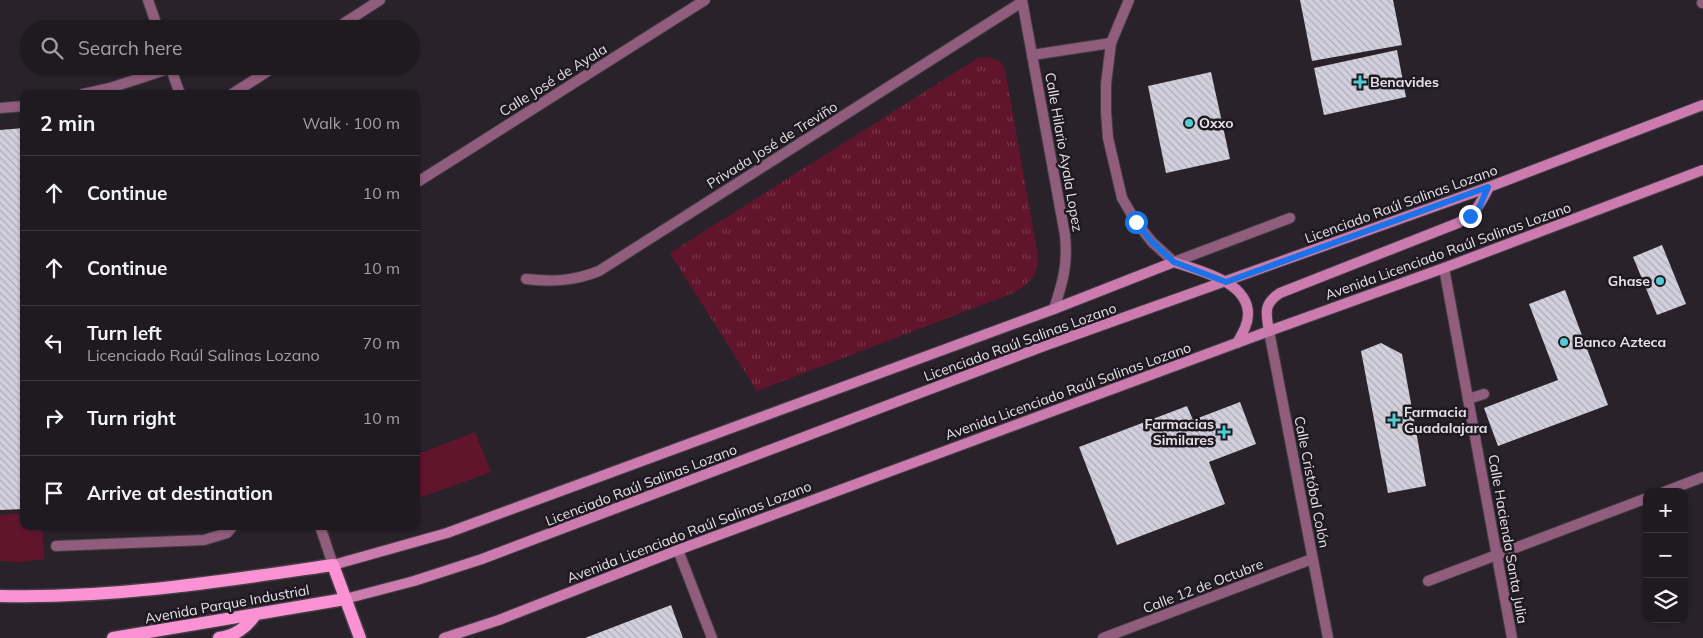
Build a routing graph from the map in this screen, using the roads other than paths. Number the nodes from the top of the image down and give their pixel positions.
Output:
1 (148, 0) edge
2 (380, 0) edge
3 (705, 0) edge
4 (1129, 0) edge
5 (1022, 1) edge
6 (155, 20) edge
7 (349, 20) edge
8 (1111, 43) junction
9 (1032, 55) junction
10 (147, 75) edge
11 (173, 75) edge
12 (262, 75) edge
13 (101, 90) edge
14 (179, 90) edge
15 (238, 90) edge
16 (1703, 105) edge
17 (20, 106) edge
18 (0, 108) edge
19 (1703, 170) edge
20 (420, 180) edge
21 (1488, 187) junction
22 (1290, 218) dead end
23 (1174, 262) junction
24 (1444, 268) junction
25 (526, 279) dead end
26 (1226, 282) junction
27 (1054, 309) junction
28 (1269, 331) junction
29 (1237, 343) junction
30 (1484, 394) dead end
31 (1468, 400) junction
32 (1703, 477) edge
33 (1674, 488) edge
34 (1643, 500) edge
35 (230, 530) edge
36 (321, 530) edge
37 (56, 546) dead end
38 (678, 550) junction
39 (1497, 555) junction
40 (1312, 559) junction
41 (333, 564) junction
42 (1428, 581) dead end
43 (0, 596) edge
44 (346, 599) junction
45 (255, 615) junction
46 (113, 638) edge
47 (219, 638) edge
48 (360, 638) edge
49 (444, 638) edge
50 (712, 638) edge
51 (1103, 638) edge
52 (1328, 638) edge
53 (1512, 638) edge

1 - 6 street
2 - 7 street
3 - 20 street, Calle José de Ayala
4 - 8 street
5 - 9 street, Calle Hilario Ayala Lopez
5 - 25 street, Privada José de Treviño
8 - 9 street
8 - 23 street
9 - 27 street, Calle Hilario Ayala Lopez
10 - 13 street
11 - 14 street
12 - 15 street
16 - 21 main road, Licenciado Raúl Salinas Lozano
17 - 18 street
19 - 24 main road, Avenida Licenciado Raúl Salinas Lozano
21 - 26 main road, Licenciado Raúl Salinas Lozano
21 - 28 main road
22 - 23 street
23 - 26 main road
23 - 27 main road
24 - 28 main road, Avenida Licenciado Raúl Salinas Lozano
24 - 31 street, Calle Hacienda Santa Julia
26 - 29 main road
26 - 44 main road, Licenciado Raúl Salinas Lozano
27 - 41 main road
28 - 29 main road, Avenida Licenciado Raúl Salinas Lozano
28 - 40 street, Calle Cristóbal Colón
29 - 38 main road, Avenida Licenciado Raúl Salinas Lozano
30 - 31 street
31 - 39 street, Calle Hacienda Santa Julia
32 - 33 street
34 - 39 street
35 - 37 street
36 - 41 street
38 - 49 main road, Avenida Licenciado Raúl Salinas Lozano
38 - 50 street
39 - 42 street
39 - 53 street, Calle Hacienda Santa Julia
40 - 51 street, Calle 12 de Octubre
40 - 52 street, Calle Cristóbal Colón
41 - 43 main road
41 - 44 main road
44 - 45 main road, Avenida Parque Industrial
44 - 48 main road
45 - 46 main road, Avenida Parque Industrial
45 - 47 main road

